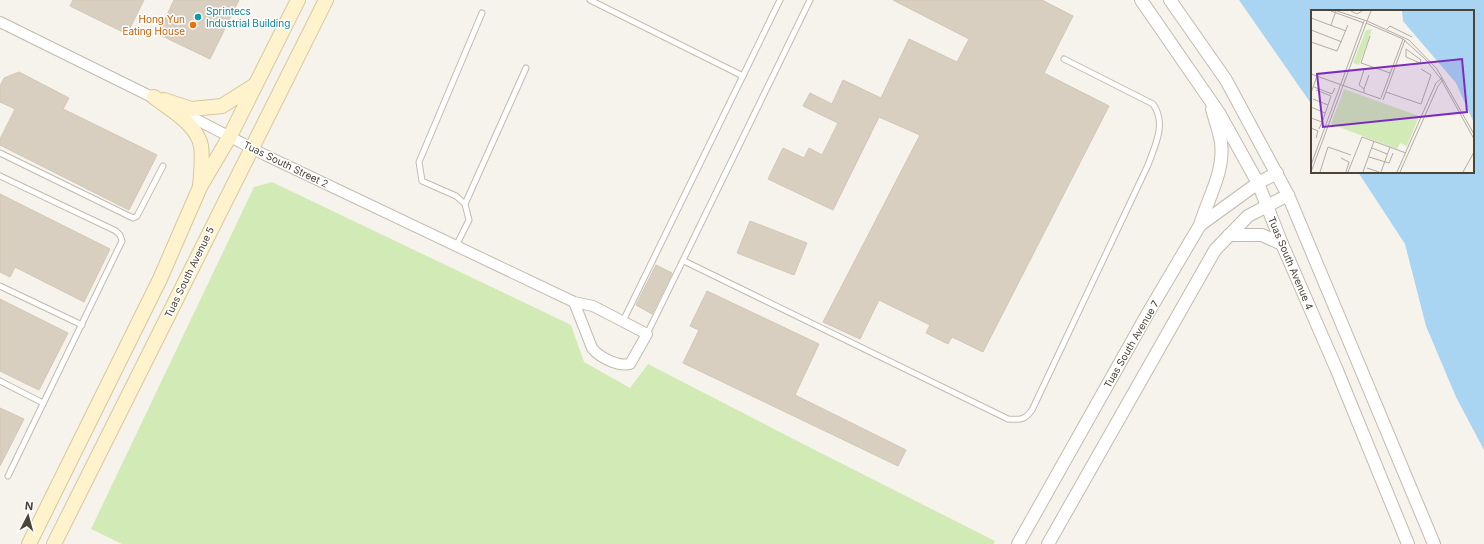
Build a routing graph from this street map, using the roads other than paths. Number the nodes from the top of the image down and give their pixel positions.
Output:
1 (298, 0) edge
2 (326, 0) edge
3 (590, 0) edge
4 (780, 0) edge
5 (810, 0) edge
6 (1141, 0) edge
7 (1170, 0) edge
8 (482, 14) dead end
9 (1, 24) edge
10 (1064, 59) dead end
11 (526, 68) dead end
12 (743, 76) junction
13 (256, 85) junction
14 (154, 97) junction
15 (1209, 97) junction
16 (230, 136) junction
17 (251, 148) junction
18 (0, 153) edge
19 (163, 166) dead end
20 (1277, 174) junction
21 (0, 176) edge
22 (1258, 183) junction
23 (200, 187) junction
24 (1288, 195) junction
25 (465, 204) junction
26 (1267, 204) junction
27 (1200, 225) junction
28 (1229, 235) junction
29 (1282, 244) junction
30 (456, 246) junction
31 (684, 260) junction
32 (0, 286) edge
33 (574, 302) junction
34 (623, 321) junction
35 (82, 325) junction
36 (648, 334) junction
37 (0, 381) edge
38 (43, 403) junction
39 (8, 476) dead end
40 (29, 544) edge
41 (54, 544) edge
42 (1018, 544) edge
43 (1048, 544) edge
44 (1408, 544) edge
45 (1434, 544) edge

1 - 13 main road
2 - 17 main road, Tuas South Avenue 5
3 - 12 lane
4 - 12 lane
5 - 31 lane
6 - 15 street, Tuas South Avenue 4
7 - 20 street
8 - 25 lane
9 - 14 street, Tuas South Street 2
10 - 31 lane
11 - 25 lane
12 - 34 lane
13 - 14 main road
13 - 16 main road
14 - 16 street, Tuas South Street 2
14 - 23 main road
15 - 22 street, Tuas South Avenue 4
15 - 27 street
16 - 17 street, Tuas South Street 2
16 - 23 main road
17 - 30 street, Tuas South Street 2
17 - 41 main road, Tuas South Avenue 5
18 - 19 lane
20 - 22 street, Tuas South Avenue 7
20 - 24 street
21 - 35 lane
22 - 26 street, Tuas South Avenue 4
22 - 27 street, Tuas South Avenue 7
23 - 40 main road
24 - 26 street
24 - 45 street
25 - 30 lane
26 - 28 street
26 - 29 street, Tuas South Avenue 4
27 - 42 street, Tuas South Avenue 7
28 - 29 street
28 - 43 street
29 - 44 street, Tuas South Avenue 4
30 - 33 street, Tuas South Street 2
31 - 36 lane
32 - 35 lane
33 - 34 street, Tuas South Street 2
33 - 36 street
34 - 36 street, Tuas South Street 2
35 - 38 lane
37 - 38 lane
38 - 39 lane

